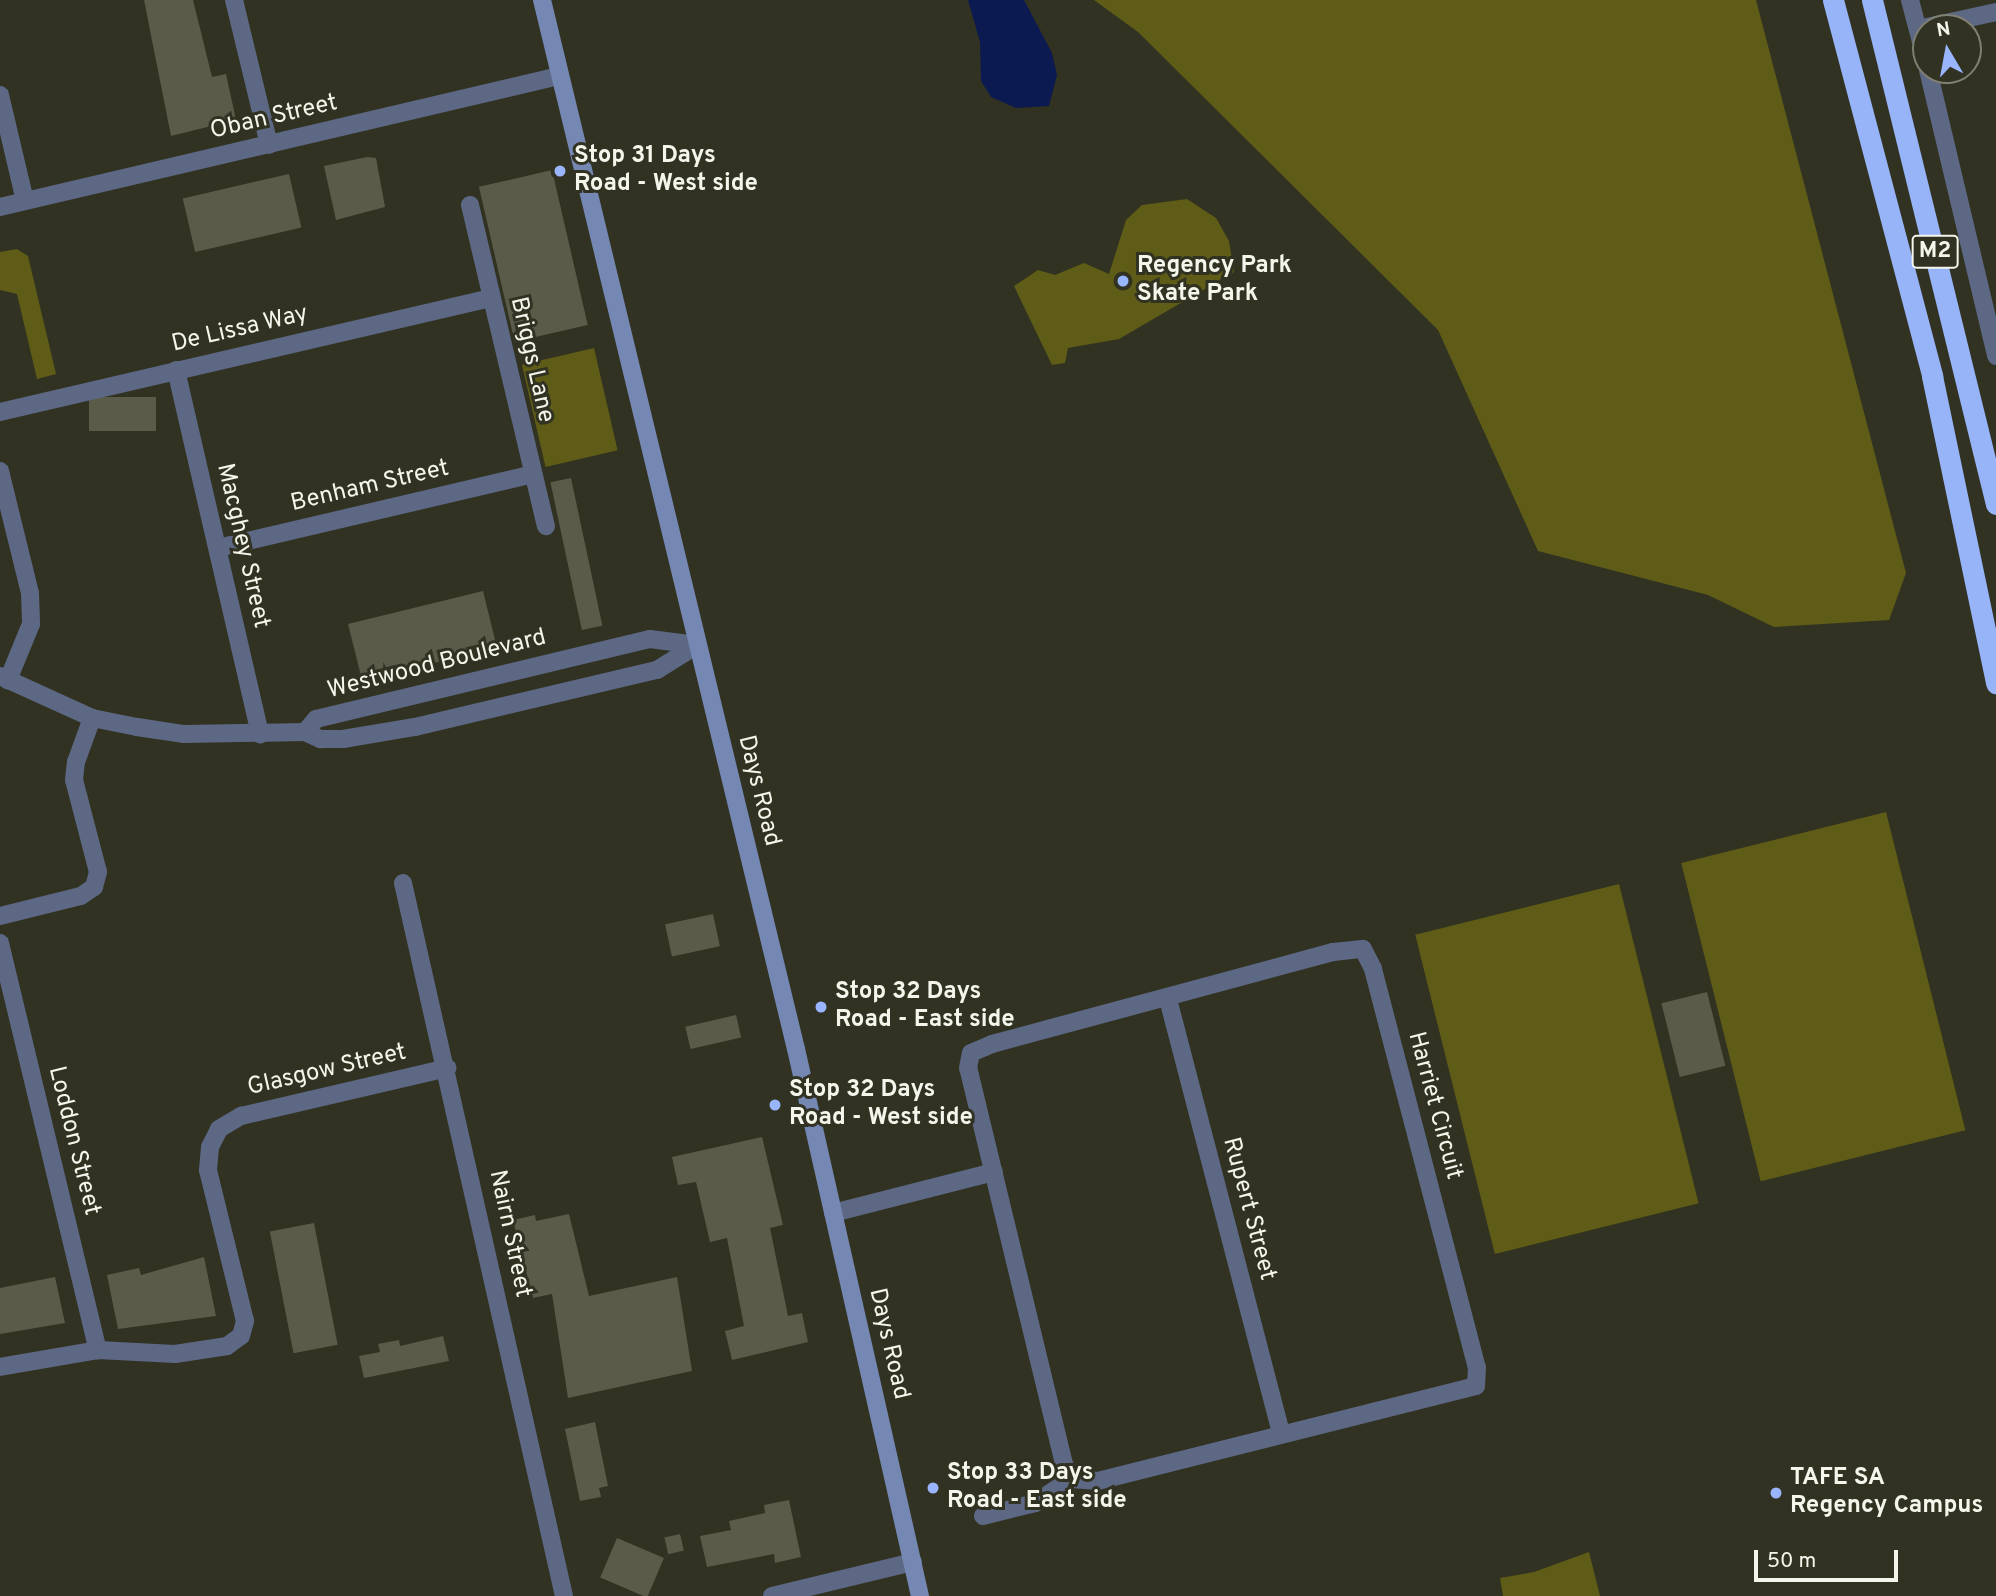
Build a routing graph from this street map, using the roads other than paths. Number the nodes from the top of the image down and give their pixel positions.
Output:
1 (234, 0) edge
2 (542, 0) edge
3 (1833, 0) edge
4 (1872, 0) edge
5 (559, 76) junction
6 (1931, 84) edge
7 (0, 95) edge
8 (269, 145) junction
9 (25, 201) junction
10 (470, 205) dead end
11 (0, 207) edge
12 (491, 298) junction
13 (1996, 356) edge
14 (176, 370) junction
15 (0, 412) edge
16 (0, 471) edge
17 (533, 474) junction
18 (1996, 504) edge
19 (546, 526) dead end
20 (218, 548) junction
21 (697, 645) junction
22 (598, 652) junction
23 (4, 678) edge
24 (602, 683) junction
25 (1996, 683) edge
26 (92, 718) junction
27 (305, 732) junction
28 (260, 734) junction
29 (403, 883) dead end
30 (0, 916) edge
31 (0, 943) edge
32 (1168, 999) junction
33 (448, 1068) junction
34 (994, 1172) junction
35 (833, 1213) junction
36 (98, 1350) junction
37 (0, 1367) edge
38 (1281, 1433) junction
39 (1071, 1479) junction
40 (983, 1516) dead end
41 (913, 1562) junction
42 (564, 1596) edge
43 (772, 1596) edge
44 (920, 1596) edge

1 - 8 street
2 - 5 street, Days Road
3 - 25 highway, M2
4 - 18 highway, M2
5 - 8 street, Oban Street
5 - 21 street, Days Road
6 - 13 street
7 - 9 street
8 - 9 street, Oban Street
9 - 11 street, Oban Street
10 - 12 street, Briggs Lane
12 - 14 street, De Lissa Way
12 - 17 street, Briggs Lane
14 - 15 street, De Lissa Way
14 - 20 street, Macghey Street
16 - 23 street
17 - 19 street, Briggs Lane
17 - 20 street, Benham Street
20 - 28 street, Macghey Street
21 - 22 street, Westwood Boulevard
21 - 24 street, Westwood Boulevard
21 - 35 street, Days Road
22 - 24 street
22 - 27 street, Westwood Boulevard
23 - 26 street
24 - 27 street, Westwood Boulevard
26 - 28 street
26 - 30 street
27 - 28 street
29 - 33 street, Nairn Street
31 - 36 street, Loddon Street
32 - 34 street, Harriet Circuit
32 - 38 street, Rupert Street
32 - 38 street, Harriet Circuit
33 - 36 street, Glasgow Street
33 - 42 street, Nairn Street
34 - 35 street
34 - 39 street, Harriet Circuit
35 - 41 street, Days Road
36 - 37 street, Glasgow Street
38 - 39 street, Harriet Circuit
39 - 40 street
41 - 43 street
41 - 44 street, Days Road

